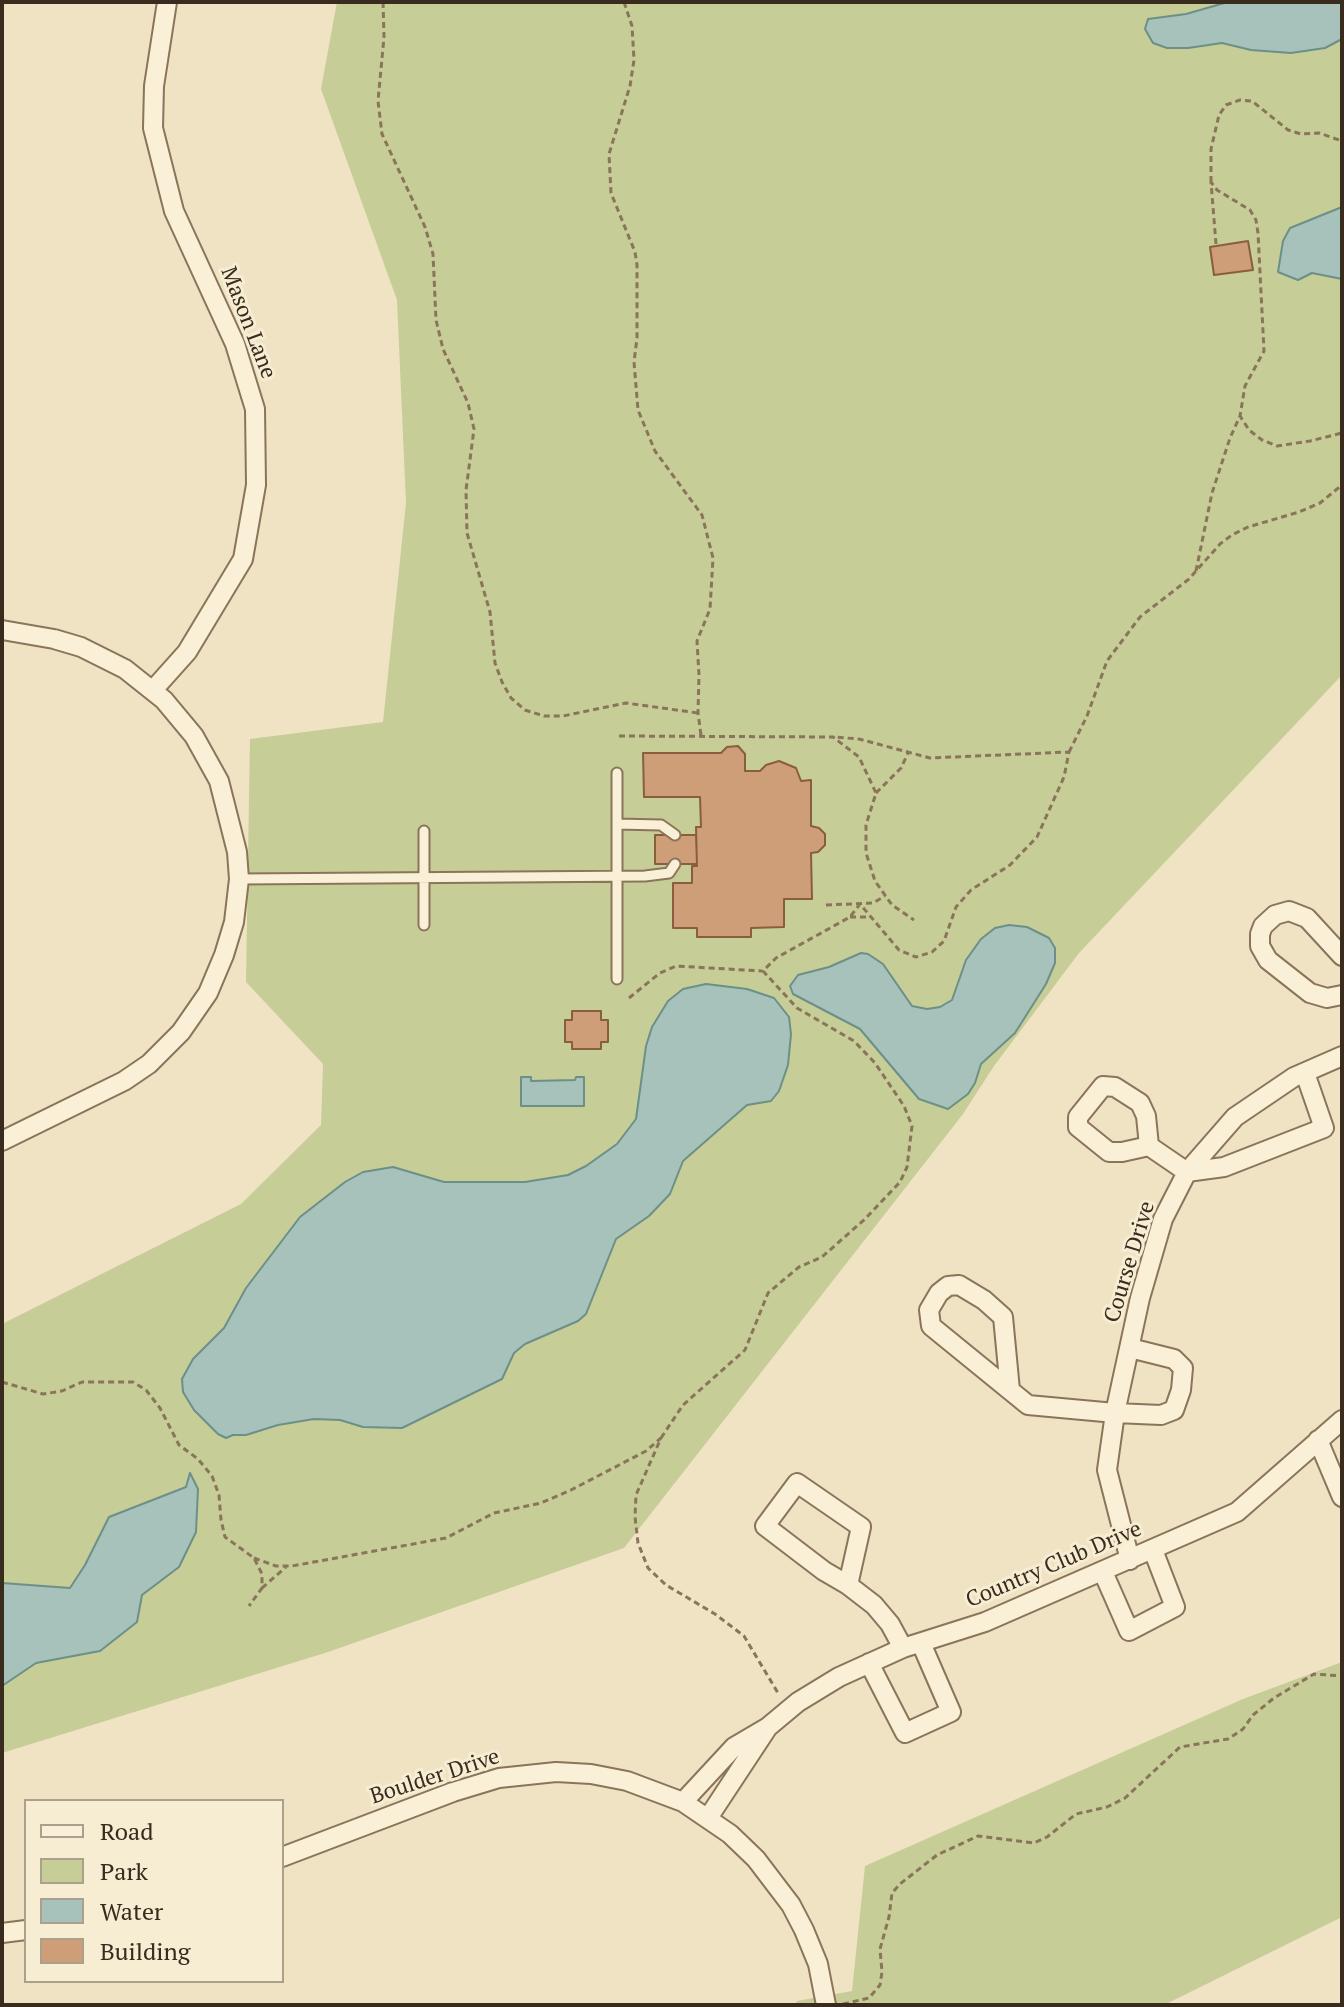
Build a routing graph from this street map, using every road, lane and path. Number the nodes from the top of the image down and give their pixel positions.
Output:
1 (167, 2) edge
2 (383, 2) edge
3 (624, 2) edge
4 (1342, 141) edge
5 (1211, 182) junction
6 (1216, 244) dead end
7 (1240, 416) junction
8 (1342, 433) edge
9 (1342, 485) edge
10 (1196, 571) junction
11 (2, 630) edge
12 (153, 690) junction
13 (698, 713) junction
14 (701, 735) junction
15 (619, 736) dead end
16 (833, 737) junction
17 (909, 752) junction
18 (1069, 752) junction
19 (617, 773) dead end
20 (876, 793) junction
21 (617, 824) junction
22 (424, 831) dead end
23 (675, 835) dead end
24 (675, 864) dead end
25 (617, 876) junction
26 (424, 878) junction
27 (239, 879) junction
28 (885, 896) junction
29 (860, 904) junction
30 (826, 905) dead end
31 (850, 917) junction
32 (872, 918) junction
33 (914, 920) dead end
34 (424, 925) dead end
35 (1342, 956) edge
36 (763, 971) junction
37 (617, 979) dead end
38 (1342, 995) edge
39 (629, 998) dead end
40 (1342, 1056) edge
41 (1305, 1073) junction
42 (2, 1141) edge
43 (1149, 1146) dead end
44 (1187, 1172) junction
45 (1130, 1348) junction
46 (2, 1382) edge
47 (1010, 1390) junction
48 (1115, 1413) junction
49 (1342, 1420) edge
50 (661, 1438) junction
51 (1318, 1440) junction
52 (1342, 1497) edge
53 (1153, 1550) junction
54 (254, 1558) junction
55 (1130, 1560) junction
56 (286, 1567) junction
57 (1103, 1572) junction
58 (848, 1585) junction
59 (262, 1588) junction
60 (249, 1606) dead end
61 (912, 1646) junction
62 (869, 1663) junction
63 (1342, 1676) edge
64 (789, 1710) junction
65 (768, 1727) junction
66 (683, 1802) junction
67 (708, 1818) junction
68 (284, 1856) edge
69 (24, 1930) edge
70 (2, 1933) edge
71 (826, 2005) edge
72 (839, 2005) edge

1 - 12 street, Mason Lane
2 - 13 path
3 - 13 path
4 - 5 path
5 - 6 path
5 - 7 path
7 - 8 path
7 - 10 path
9 - 10 path
10 - 18 path
11 - 12 street
12 - 27 street
13 - 14 path
14 - 15 path
14 - 16 path
16 - 17 path
16 - 20 path
17 - 18 path
17 - 20 path
18 - 32 path
19 - 21 lane
20 - 28 path
21 - 23 lane
21 - 25 lane
22 - 26 lane
24 - 25 lane
25 - 26 lane
25 - 37 lane
26 - 27 lane
26 - 34 lane
27 - 42 street
28 - 29 path
28 - 33 path
29 - 30 path
29 - 31 path
29 - 32 path
31 - 32 path
31 - 36 path
35 - 38 street
36 - 39 path
36 - 50 path
40 - 41 street, Course Drive
41 - 44 street, Course Drive
41 - 44 street
43 - 44 street
44 - 45 street, Course Drive
45 - 48 street, Course Drive
45 - 48 street
46 - 54 path
47 - 47 street
47 - 48 street
48 - 55 street, Course Drive
49 - 51 street, Country Club Drive
50 - 56 path
50 - 64 path
51 - 52 street
51 - 53 street, Country Club Drive
53 - 55 street, Country Club Drive
53 - 57 street
54 - 56 path
54 - 59 path
55 - 57 street, Country Club Drive
56 - 59 path
57 - 61 street, Country Club Drive
58 - 58 street
58 - 61 street
59 - 60 path
61 - 62 street, Country Club Drive
61 - 62 street
62 - 64 street, Country Club Drive
63 - 72 path
64 - 65 street, Country Club Drive
65 - 66 street, Country Club Drive
65 - 67 street, Country Club Drive
66 - 67 street, Boulder Drive
66 - 68 street, Boulder Drive
67 - 71 street, Boulder Drive
69 - 70 street

